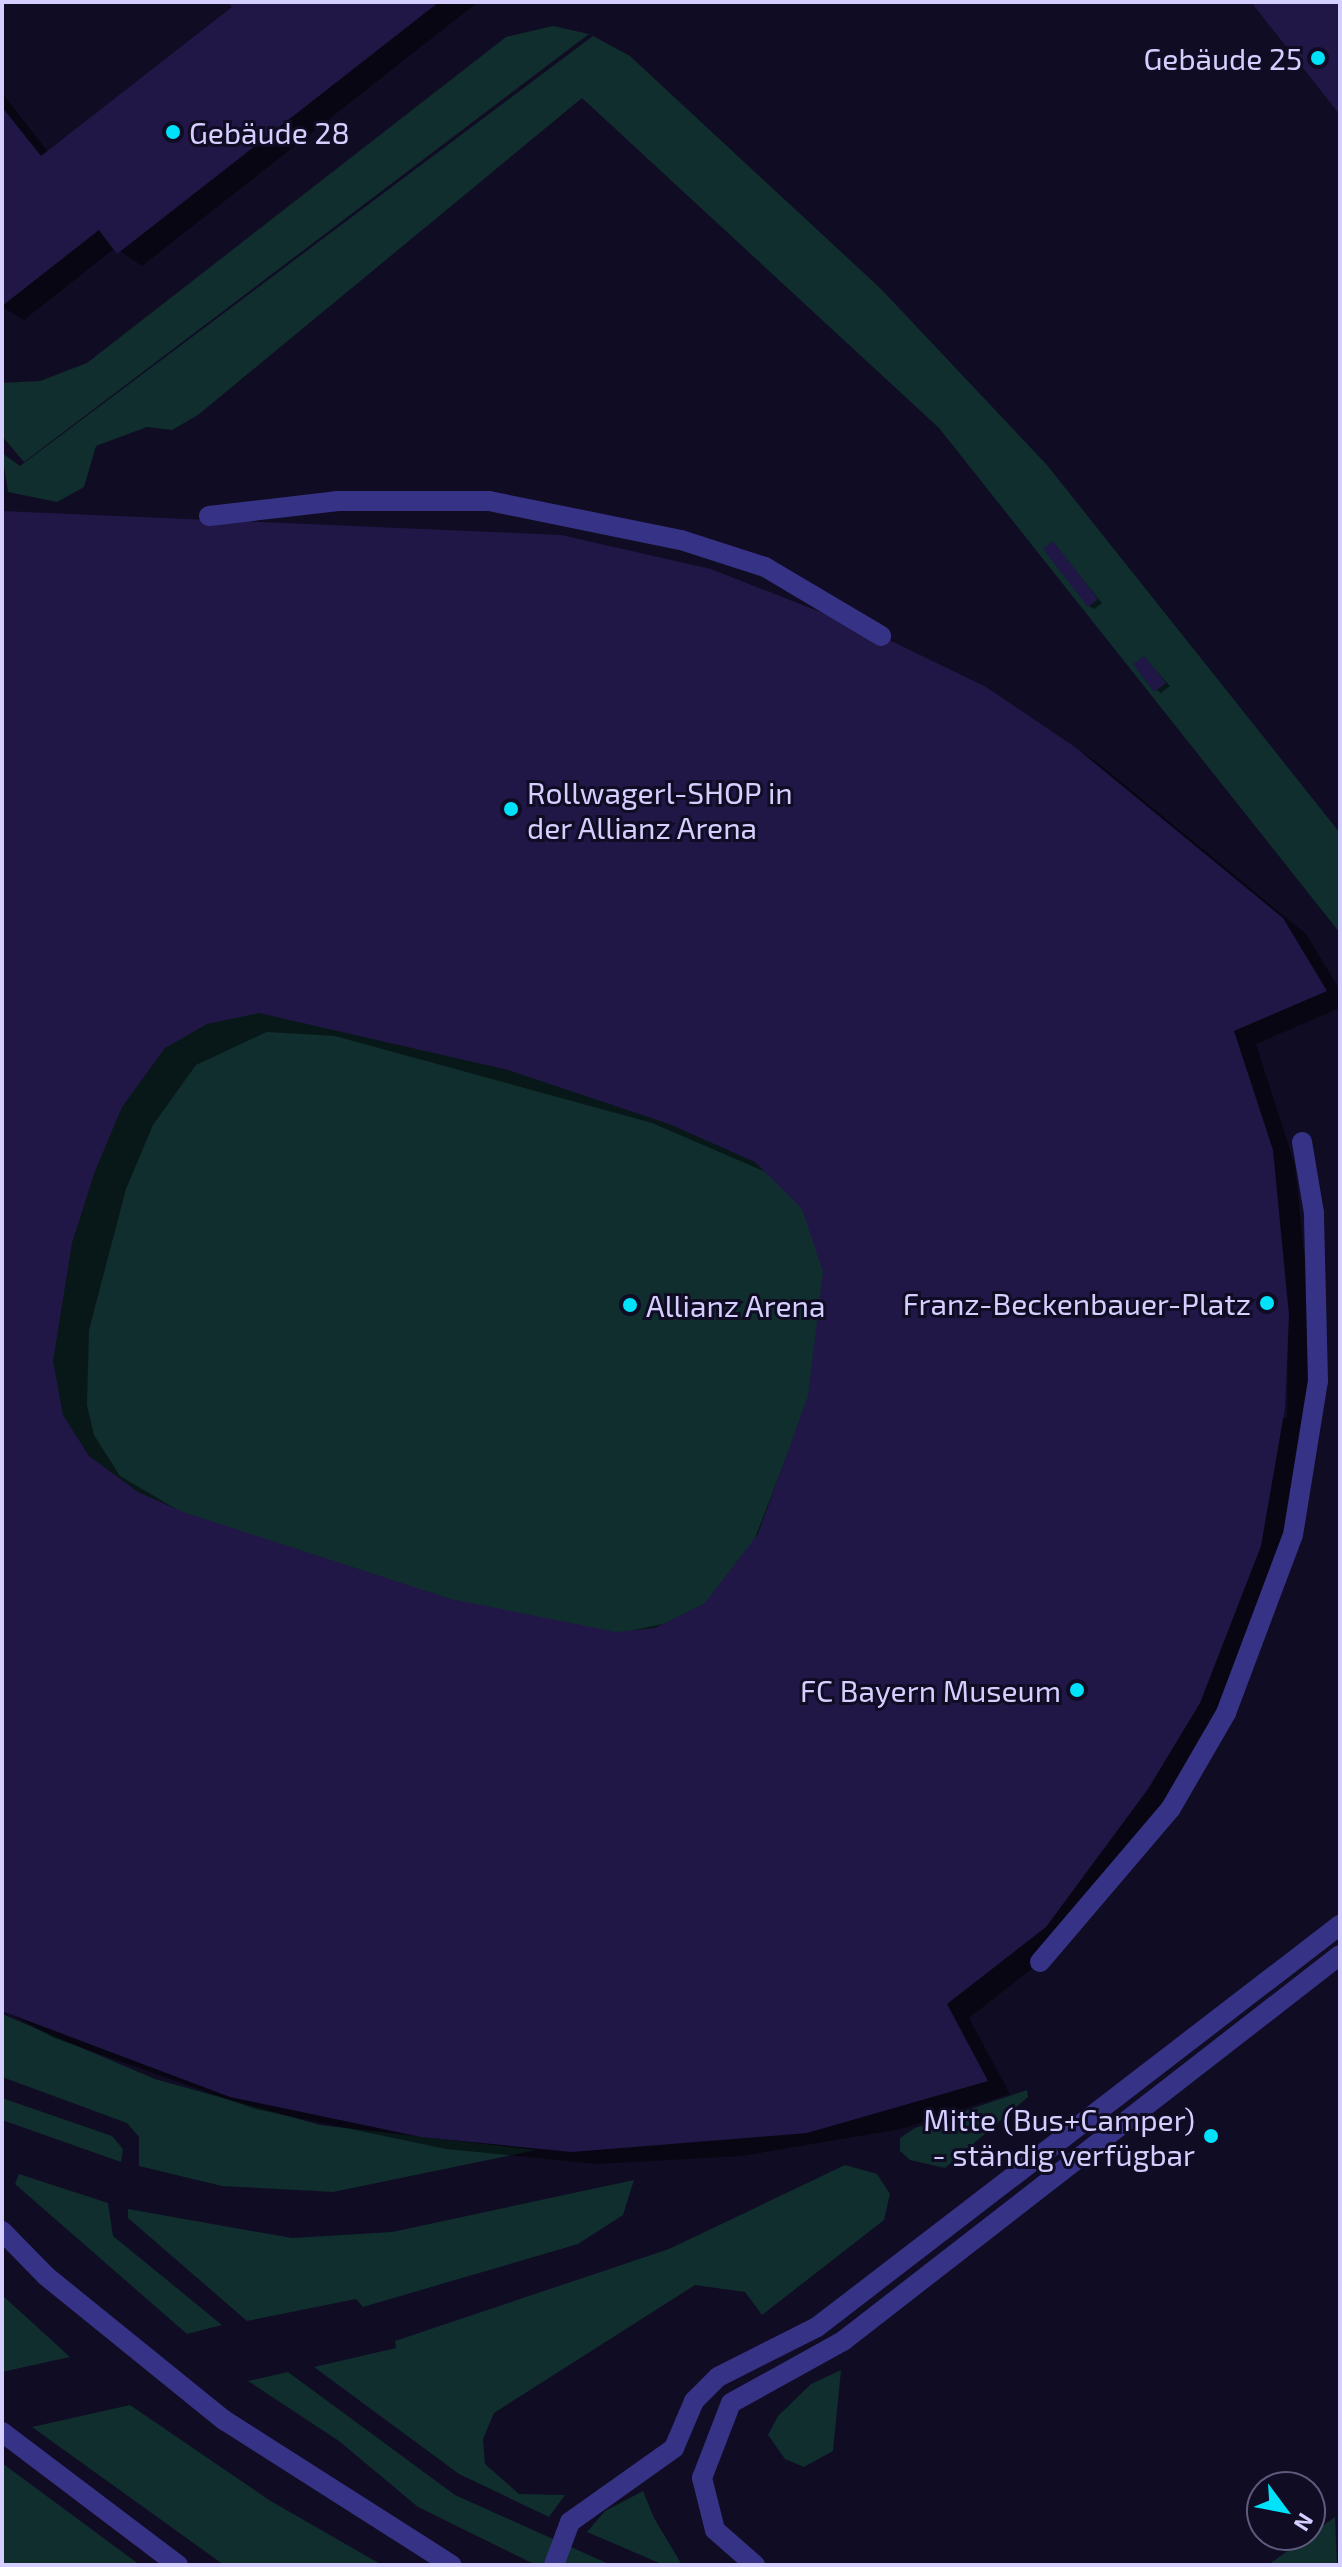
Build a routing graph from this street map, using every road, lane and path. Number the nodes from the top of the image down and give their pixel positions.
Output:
1 (209, 516) dead end
2 (881, 636) dead end
3 (1302, 1142) dead end
4 (1340, 1925) edge
5 (1340, 1955) edge
6 (1040, 1962) dead end
7 (2, 2231) edge
8 (2, 2432) edge
9 (178, 2565) edge
10 (452, 2565) edge
11 (554, 2565) edge
12 (755, 2565) edge

1 - 2 street
3 - 6 street
4 - 11 street
5 - 12 street
7 - 10 street
8 - 9 street

